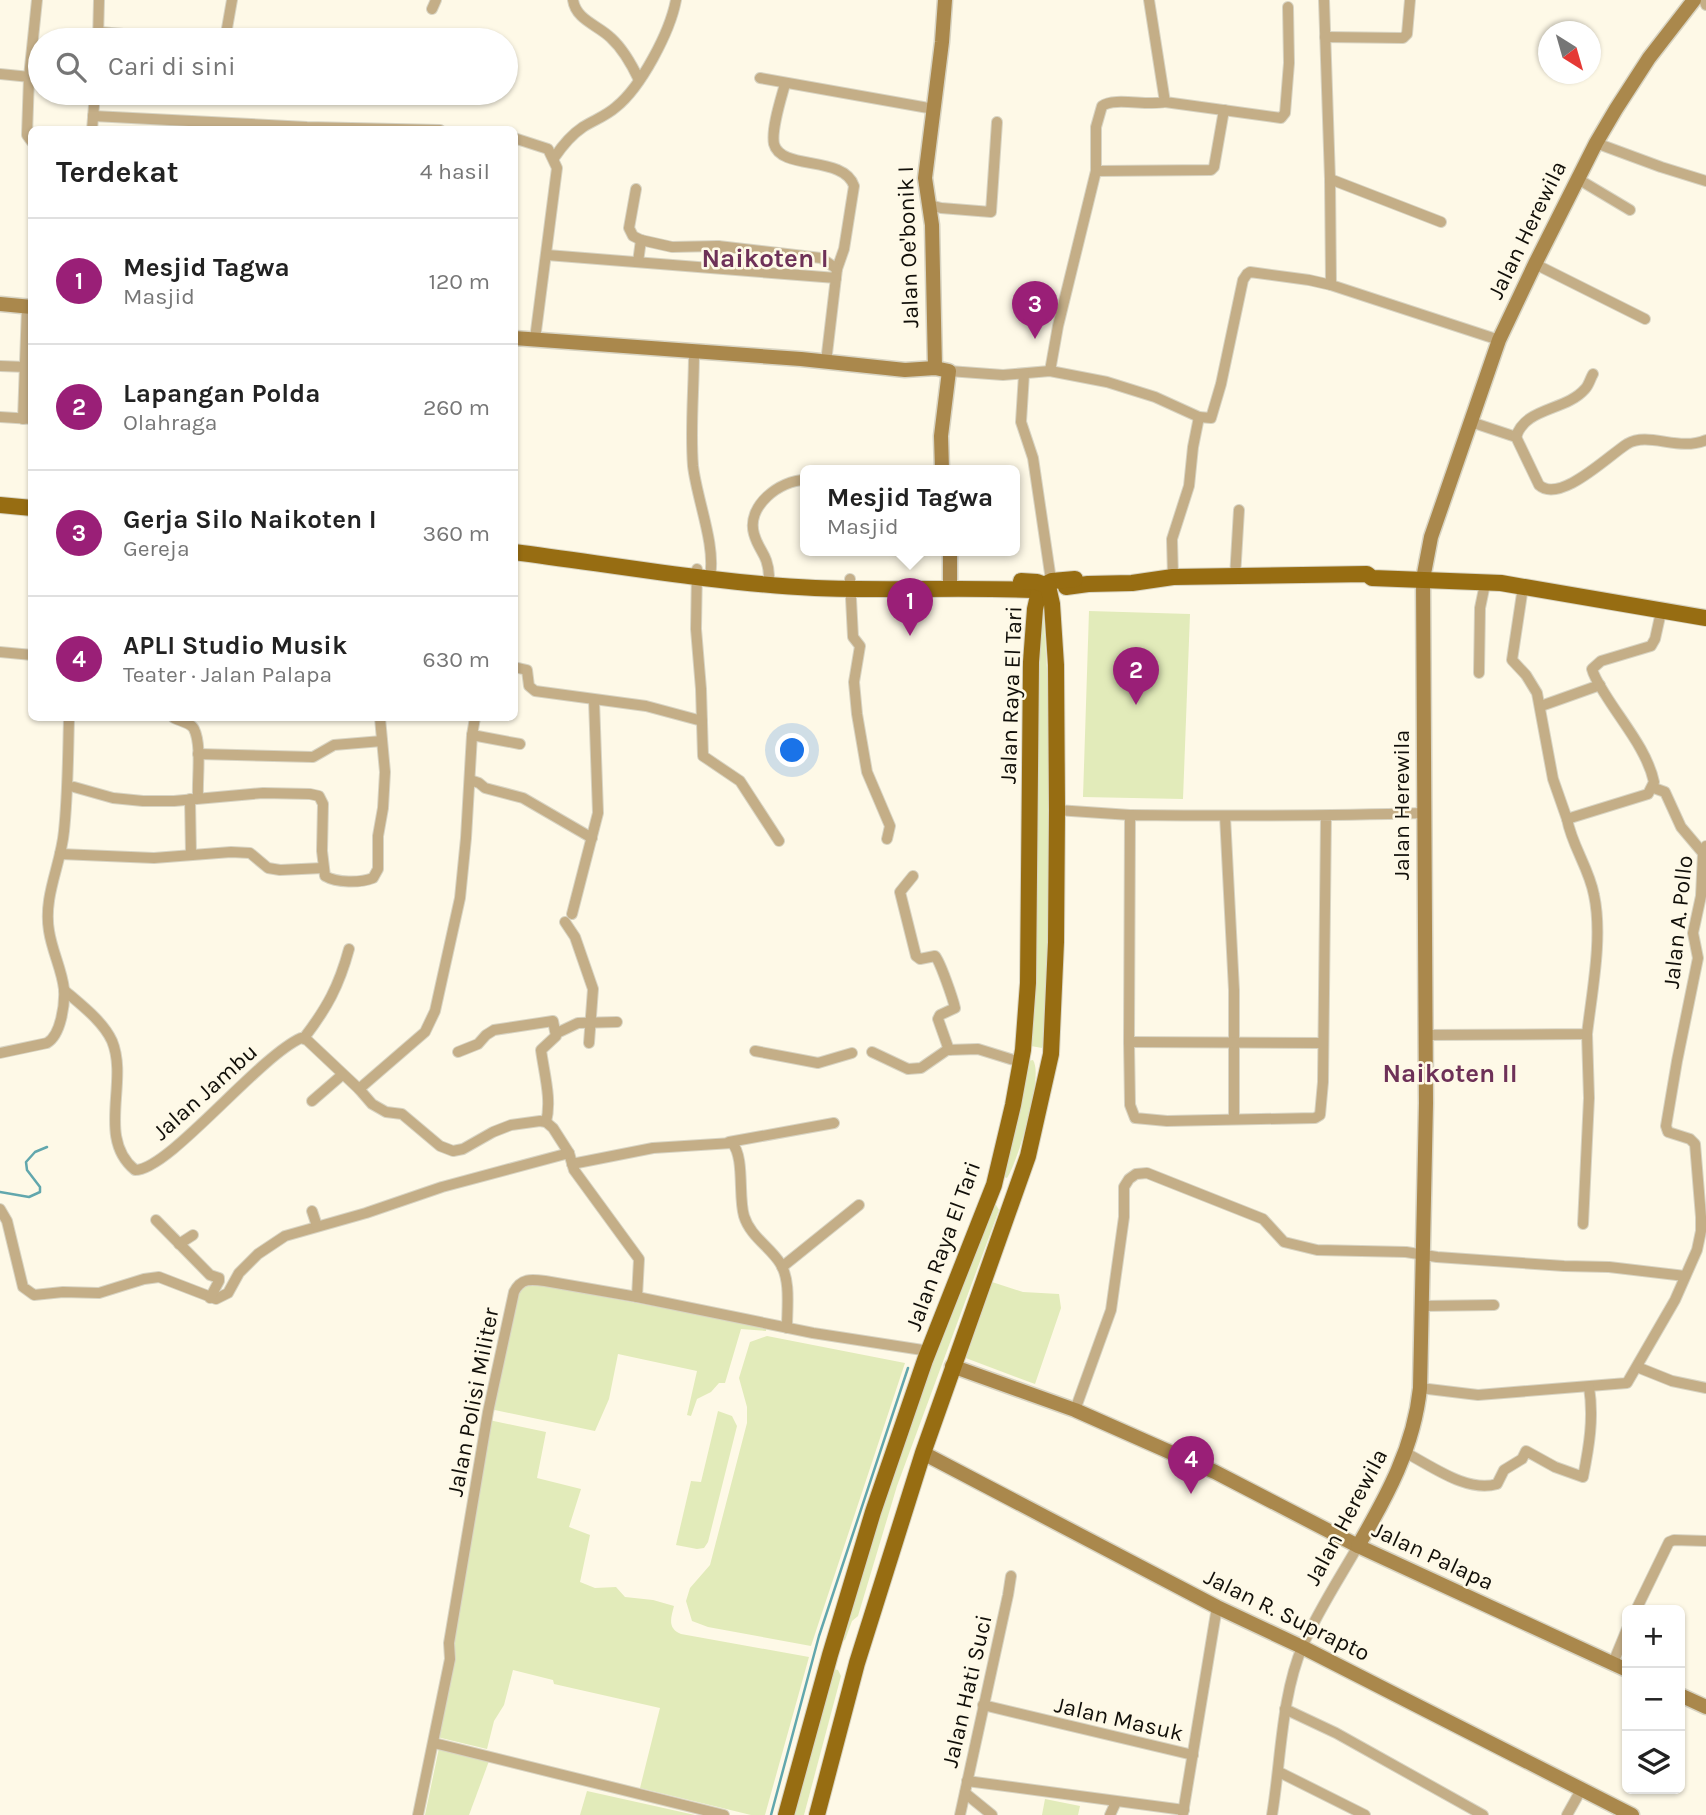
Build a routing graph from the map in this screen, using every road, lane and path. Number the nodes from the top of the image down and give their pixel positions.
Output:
1 (37, 0) edge
2 (99, 0) edge
3 (232, 0) edge
4 (573, 0) edge
5 (676, 0) edge
6 (945, 0) edge
7 (1149, 0) edge
8 (1324, 0) edge
9 (1410, 0) edge
10 (1694, 0) edge
11 (1288, 7) dead end
12 (36, 28) edge
13 (99, 28) edge
14 (227, 28) edge
15 (1325, 37) junction
16 (0, 74) edge
17 (28, 77) edge
18 (761, 78) dead end
19 (639, 80) junction
20 (785, 84) junction
21 (1165, 102) junction
22 (31, 105) edge
23 (94, 105) edge
24 (934, 109) junction
25 (1224, 110) junction
26 (93, 116) junction
27 (997, 122) dead end
28 (28, 126) edge
29 (92, 126) edge
30 (294, 126) edge
31 (518, 139) edge
32 (1596, 142) junction
33 (554, 158) junction
34 (1096, 171) junction
35 (1330, 179) junction
36 (1578, 179) junction
37 (1706, 181) edge
38 (636, 189) dead end
39 (930, 205) junction
40 (1630, 210) dead end
41 (1441, 222) dead end
42 (641, 240) junction
43 (718, 246) junction
44 (778, 253) junction
45 (547, 255) junction
46 (638, 262) junction
47 (1535, 264) junction
48 (716, 268) junction
49 (776, 273) junction
50 (836, 274) junction
51 (1331, 285) junction
52 (0, 304) edge
53 (28, 307) edge
54 (1645, 319) dead end
55 (28, 327) edge
56 (518, 338) edge
57 (535, 339) junction
58 (1499, 341) junction
59 (694, 352) junction
60 (825, 362) junction
61 (0, 366) edge
62 (26, 367) junction
63 (942, 369) junction
64 (1050, 371) junction
65 (1024, 374) junction
66 (1593, 374) dead end
67 (0, 417) edge
68 (1199, 417) junction
69 (27, 419) edge
70 (1471, 422) junction
71 (1516, 437) junction
72 (1706, 440) edge
73 (942, 465) edge
74 (800, 481) edge
75 (0, 505) edge
76 (28, 508) edge
77 (1239, 510) dead end
78 (518, 546) edge
79 (518, 552) edge
80 (574, 556) junction
81 (950, 556) edge
82 (704, 573) junction
83 (1423, 574) junction
84 (769, 576) junction
85 (1235, 577) junction
86 (1165, 578) junction
87 (1083, 581) junction
88 (950, 582) junction
89 (850, 584) junction
90 (1493, 584) junction
91 (1016, 585) junction
92 (1046, 586) junction
93 (1523, 587) junction
94 (1661, 612) junction
95 (1706, 618) edge
96 (0, 652) edge
97 (28, 655) edge
98 (1031, 662) junction
99 (1056, 665) junction
100 (518, 668) edge
101 (1479, 673) dead end
102 (1600, 685) junction
103 (594, 700) junction
104 (1541, 705) junction
105 (69, 721) edge
106 (181, 721) edge
107 (380, 721) edge
108 (474, 721) edge
109 (702, 721) junction
110 (472, 735) junction
111 (382, 741) junction
112 (520, 744) dead end
113 (198, 754) junction
114 (470, 780) junction
115 (74, 787) dead end
116 (1654, 788) junction
117 (194, 798) junction
118 (1057, 810) junction
119 (1424, 813) junction
120 (1130, 816) junction
121 (1226, 816) junction
122 (1326, 816) junction
123 (1567, 819) junction
124 (592, 838) junction
125 (887, 839) dead end
126 (779, 841) dead end
127 (1704, 849) edge
128 (60, 854) junction
129 (191, 855) junction
130 (323, 869) junction
131 (913, 876) dead end
132 (349, 949) dead end
133 (1702, 955) edge
134 (64, 990) junction
135 (591, 1019) junction
136 (617, 1022) dead end
137 (557, 1033) junction
138 (1587, 1034) junction
139 (1426, 1035) junction
140 (304, 1038) junction
141 (1233, 1041) junction
142 (1129, 1042) junction
143 (589, 1043) dead end
144 (1323, 1043) junction
145 (949, 1050) junction
146 (755, 1051) dead end
147 (458, 1052) dead end
148 (872, 1052) dead end
149 (0, 1053) edge
150 (852, 1053) dead end
151 (1051, 1054) junction
152 (1021, 1056) junction
153 (342, 1075) junction
154 (359, 1088) junction
155 (312, 1101) dead end
156 (1234, 1119) junction
157 (546, 1122) junction
158 (834, 1123) dead end
159 (729, 1142) junction
160 (569, 1153) junction
161 (572, 1164) junction
162 (994, 1185) junction
163 (1015, 1192) junction
164 (859, 1205) dead end
165 (0, 1209) edge
166 (312, 1211) dead end
167 (156, 1220) dead end
168 (1583, 1224) dead end
169 (317, 1227) junction
170 (193, 1235) dead end
171 (178, 1244) junction
172 (1422, 1255) junction
173 (782, 1267) junction
174 (1685, 1276) junction
175 (637, 1297) junction
176 (210, 1298) junction
177 (1494, 1305) dead end
178 (1421, 1306) junction
179 (788, 1328) junction
180 (929, 1351) junction
181 (952, 1367) junction
182 (1637, 1367) junction
183 (1589, 1387) junction
184 (1420, 1388) junction
185 (1706, 1388) edge
186 (1075, 1410) junction
187 (1407, 1451) junction
188 (922, 1453) junction
189 (1706, 1541) edge
190 (1358, 1546) junction
191 (1011, 1576) dead end
192 (1638, 1605) edge
193 (1217, 1606) junction
194 (1622, 1642) edge
195 (1302, 1647) junction
196 (830, 1655) junction
197 (856, 1663) junction
198 (1613, 1664) junction
199 (1622, 1668) edge
200 (1685, 1697) edge
201 (983, 1705) junction
202 (1706, 1707) edge
203 (1285, 1709) junction
204 (434, 1743) junction
205 (1193, 1755) junction
206 (1279, 1772) junction
207 (967, 1781) junction
208 (1581, 1790) junction
209 (965, 1793) junction
210 (1116, 1802) junction
211 (1183, 1812) edge
212 (418, 1815) edge
213 (724, 1815) edge
214 (786, 1815) edge
215 (817, 1815) edge
216 (960, 1815) edge
217 (992, 1815) edge
218 (1110, 1815) edge
219 (1272, 1815) edge
220 (1365, 1815) edge
221 (1483, 1815) edge
222 (1567, 1815) edge
223 (1632, 1815) edge

1 - 12 street
2 - 13 street
3 - 14 street
4 - 19 street
5 - 19 street
6 - 24 main road, Jalan Oe'bonik I
7 - 21 street
8 - 15 street
9 - 15 street
10 - 32 main road, Jalan Herewila
11 - 25 street
15 - 35 street
16 - 17 street
18 - 20 street
19 - 33 street
20 - 24 street
20 - 50 street
21 - 25 street
21 - 34 street
22 - 28 street
23 - 26 street
24 - 39 main road, Jalan Oe'bonik I
25 - 34 street
26 - 29 street
26 - 30 street
27 - 39 street
31 - 33 street
32 - 36 main road, Jalan Herewila
32 - 37 street
33 - 45 street
34 - 64 street
35 - 41 street
35 - 51 street
36 - 40 street
36 - 47 main road, Jalan Herewila
38 - 42 street
39 - 63 main road, Jalan Oe'bonik I
42 - 43 street
42 - 46 street
43 - 44 street
43 - 48 street
44 - 49 street
44 - 50 street
45 - 46 street
45 - 57 street
46 - 48 street
47 - 54 street
47 - 58 main road, Jalan Herewila
48 - 49 street
49 - 50 street
50 - 60 street
51 - 58 street
51 - 68 street
52 - 53 main road
55 - 62 street
56 - 57 main road
57 - 59 main road
58 - 70 main road, Jalan Herewila
59 - 60 main road
59 - 82 street
60 - 63 main road
61 - 62 street
62 - 69 street
63 - 65 street
63 - 73 main road, Jalan Oe'bonik I
64 - 65 street
64 - 68 street
65 - 92 street
66 - 71 street
67 - 69 street
68 - 86 street
70 - 71 street
70 - 83 main road, Jalan Herewila
71 - 72 street
74 - 84 street
75 - 76 main road
77 - 85 street
78 - 80 main road
79 - 80 main road
80 - 82 main road
81 - 88 main road
82 - 84 main road
82 - 89 main road
82 - 109 street
83 - 85 main road
83 - 90 main road
83 - 119 main road, Jalan Herewila
84 - 89 main road
85 - 86 main road
86 - 87 main road
87 - 92 main road
87 - 99 main road
88 - 89 main road
88 - 91 main road
89 - 91 main road
89 - 125 street
90 - 93 main road
90 - 101 street
91 - 92 main road
91 - 98 main road
92 - 98 main road, Jalan Raya El Tari
92 - 99 main road, Jalan Raya El Tari
93 - 94 main road
93 - 104 street
94 - 95 main road
94 - 102 street
96 - 97 street
98 - 152 main road, Jalan Raya El Tari
99 - 118 main road, Jalan Raya El Tari
100 - 103 street
102 - 104 street
102 - 116 street
103 - 109 street
103 - 124 street
104 - 123 street
105 - 128 street
106 - 113 street
107 - 111 street
108 - 110 street
109 - 126 street
110 - 112 street
110 - 114 street
111 - 113 street
111 - 130 street
113 - 117 street
114 - 124 street
114 - 154 street
115 - 117 street
116 - 123 street
116 - 127 street
117 - 129 street
117 - 130 street
118 - 120 street
118 - 151 main road, Jalan Raya El Tari
119 - 122 street
119 - 139 main road, Jalan Herewila
120 - 121 street
120 - 142 street
121 - 122 street
121 - 141 street
122 - 144 street
123 - 138 street
124 - 135 street
127 - 133 street, Jalan A. Pollo
128 - 129 street
128 - 134 street
129 - 130 street
131 - 145 street
132 - 140 street
133 - 174 street, Jalan A. Pollo
134 - 140 street, Jalan Jambu
134 - 149 street
135 - 136 street
135 - 137 street
135 - 143 street
137 - 147 street
137 - 157 street
138 - 139 street
138 - 168 street
139 - 172 main road, Jalan Herewila
140 - 153 street
141 - 142 street
141 - 144 street
141 - 156 street
142 - 156 street
144 - 156 street
145 - 148 street
145 - 152 street
146 - 150 street
151 - 152 main road
151 - 163 main road, Jalan Raya El Tari
152 - 162 main road, Jalan Raya El Tari
153 - 154 street
153 - 155 street
154 - 157 street
157 - 160 street
158 - 159 street
159 - 161 street
159 - 173 street
160 - 161 street
160 - 169 street
161 - 175 street
162 - 163 main road
162 - 180 main road, Jalan Raya El Tari
163 - 181 main road, Jalan Raya El Tari
164 - 173 street
165 - 176 street
166 - 169 street
167 - 171 street
169 - 176 street
170 - 171 street
171 - 176 street
172 - 174 street
172 - 178 main road, Jalan Herewila
172 - 186 street
173 - 179 street
174 - 182 street
175 - 179 street, Jalan Polisi Militer
175 - 204 street, Jalan Polisi Militer
177 - 178 street
178 - 184 main road, Jalan Herewila
179 - 180 street, Jalan Polisi Militer
180 - 196 main road, Jalan Raya El Tari
181 - 186 main road, Jalan Palapa
181 - 188 main road, Jalan Raya El Tari
182 - 183 street
182 - 185 street
183 - 184 street
183 - 187 street
184 - 187 main road, Jalan Herewila
186 - 190 main road, Jalan Palapa
187 - 190 main road, Jalan Herewila
188 - 193 main road, Jalan R. Suprapto
188 - 197 main road, Jalan Raya El Tari
189 - 192 street
190 - 195 street, Jalan Herewila
190 - 198 main road, Jalan Palapa
191 - 201 street, Jalan Hati Suci
193 - 195 main road, Jalan R. Suprapto
193 - 205 street
194 - 198 street
195 - 203 street, Jalan Herewila
195 - 208 main road, Jalan R. Suprapto
196 - 197 main road
196 - 214 main road, Jalan Raya El Tari
197 - 215 main road, Jalan Raya El Tari
198 - 199 main road, Jalan Palapa
200 - 202 main road
201 - 205 street, Jalan Masuk
201 - 207 street, Jalan Hati Suci
203 - 206 street, Jalan Herewila
203 - 221 street
204 - 212 street, Jalan Polisi Militer
204 - 213 street
205 - 211 street, Jalan Masuk
206 - 219 street, Jalan Herewila
206 - 220 street
207 - 209 street, Jalan Hati Suci
207 - 210 street, Jalan Masuk
208 - 222 street
208 - 223 main road, Jalan R. Suprapto
209 - 216 street, Jalan Hati Suci
209 - 217 street
210 - 211 street, Jalan Masuk
210 - 218 street

